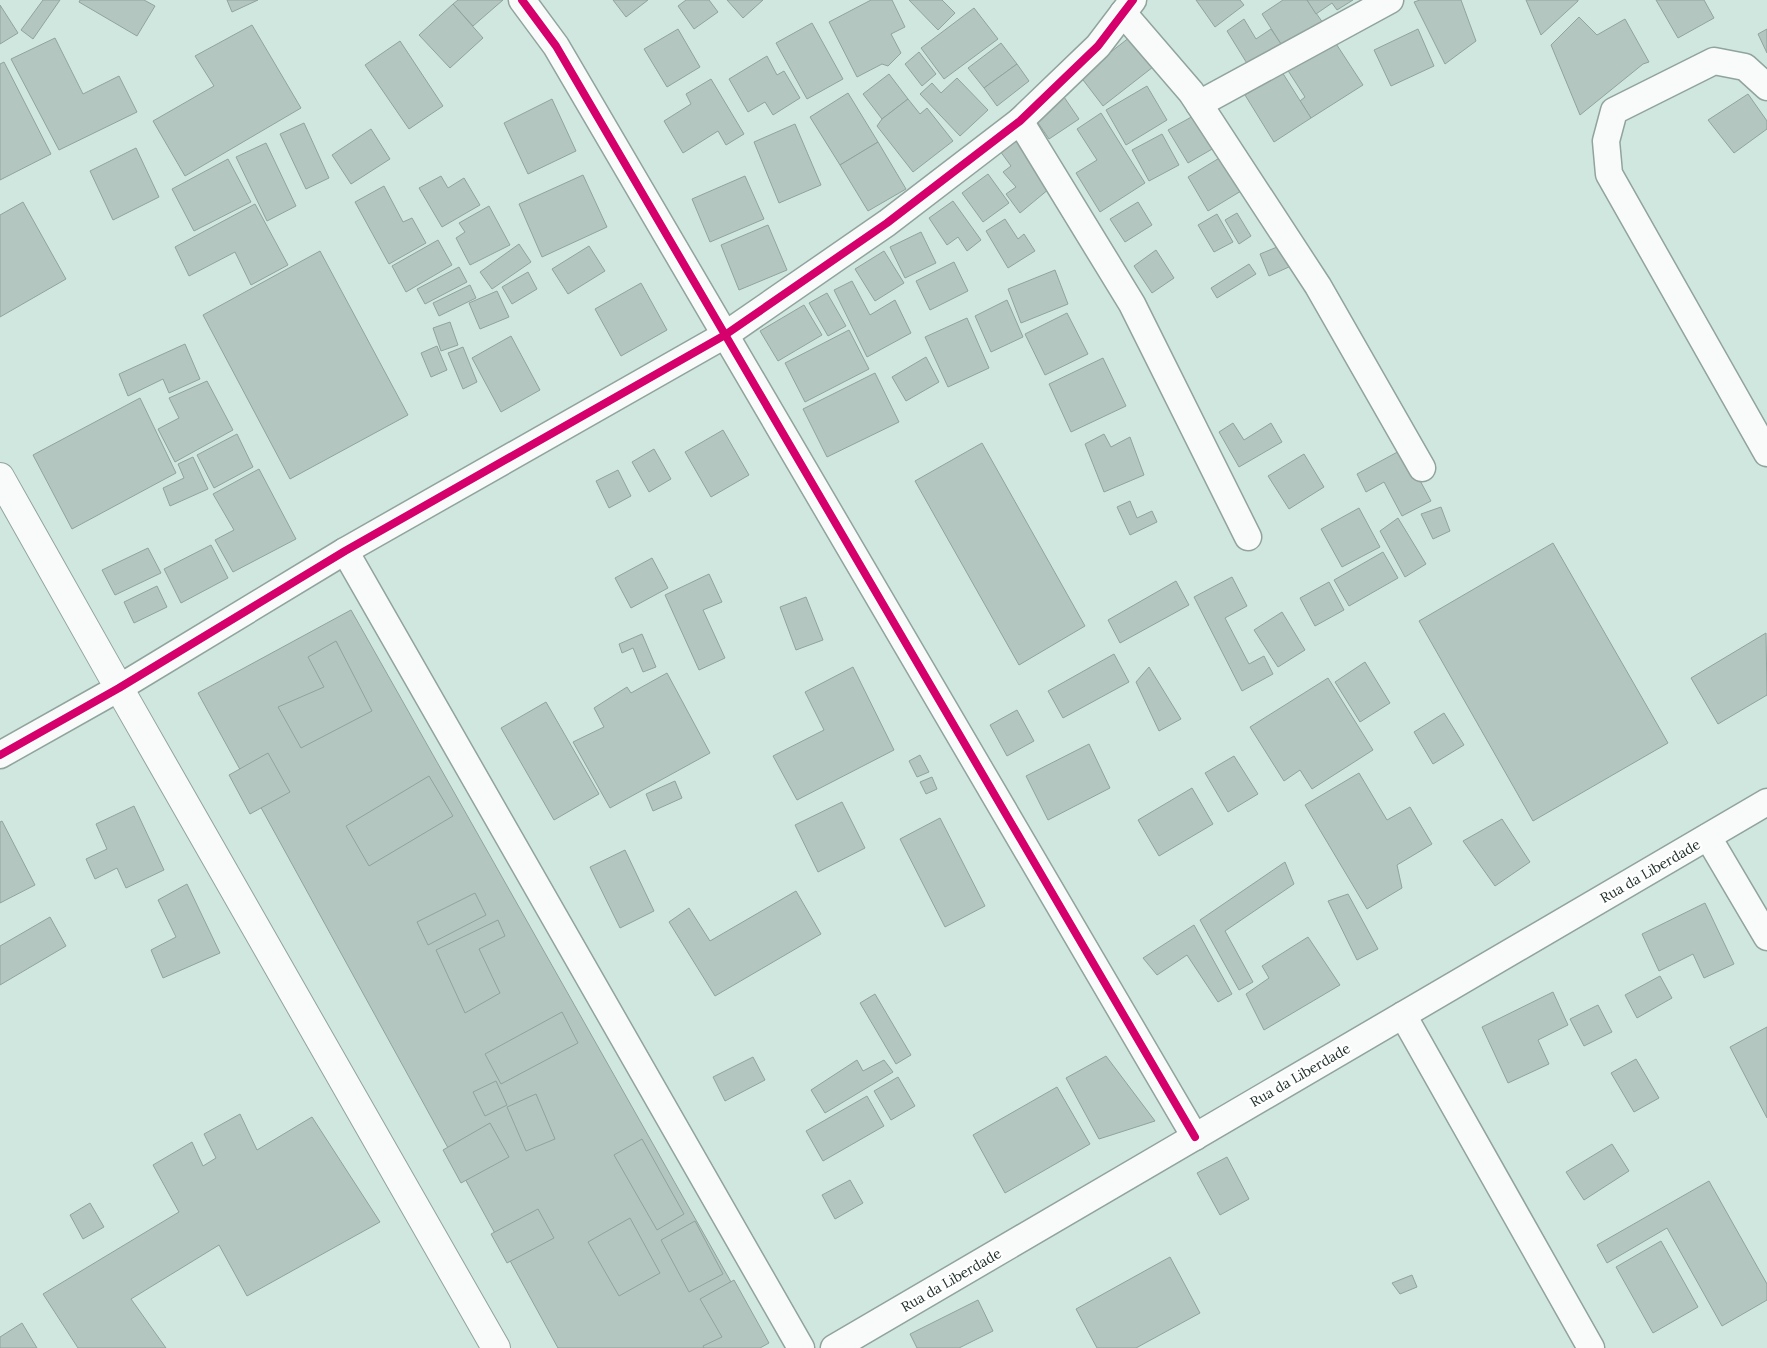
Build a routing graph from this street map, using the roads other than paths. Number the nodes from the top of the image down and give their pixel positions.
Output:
1 (522, 0) edge
2 (1390, 0) edge
3 (1128, 6) edge
4 (1767, 87) edge
5 (1199, 104) junction
6 (1020, 121) junction
7 (725, 334) junction
8 (1767, 453) edge
9 (1422, 468) dead end
10 (0, 477) edge
11 (1248, 537) dead end
12 (345, 551) junction
13 (118, 688) junction
14 (0, 755) edge
15 (1767, 802) edge
16 (1708, 837) junction
17 (1767, 937) edge
18 (1403, 1015) junction
19 (1195, 1137) junction
20 (496, 1348) edge
21 (801, 1348) edge
22 (834, 1348) edge
23 (1591, 1348) edge

1 - 7 street
2 - 5 street
3 - 5 street
3 - 6 street
4 - 8 street
5 - 9 street
6 - 7 street
6 - 11 street
7 - 12 street
7 - 19 street
10 - 13 main road
12 - 13 street
12 - 21 street
13 - 14 street
13 - 20 main road
15 - 16 street, Rua da Liberdade
16 - 17 street
16 - 18 street, Rua da Liberdade
18 - 19 street, Rua da Liberdade
18 - 23 street
19 - 22 street, Rua da Liberdade

